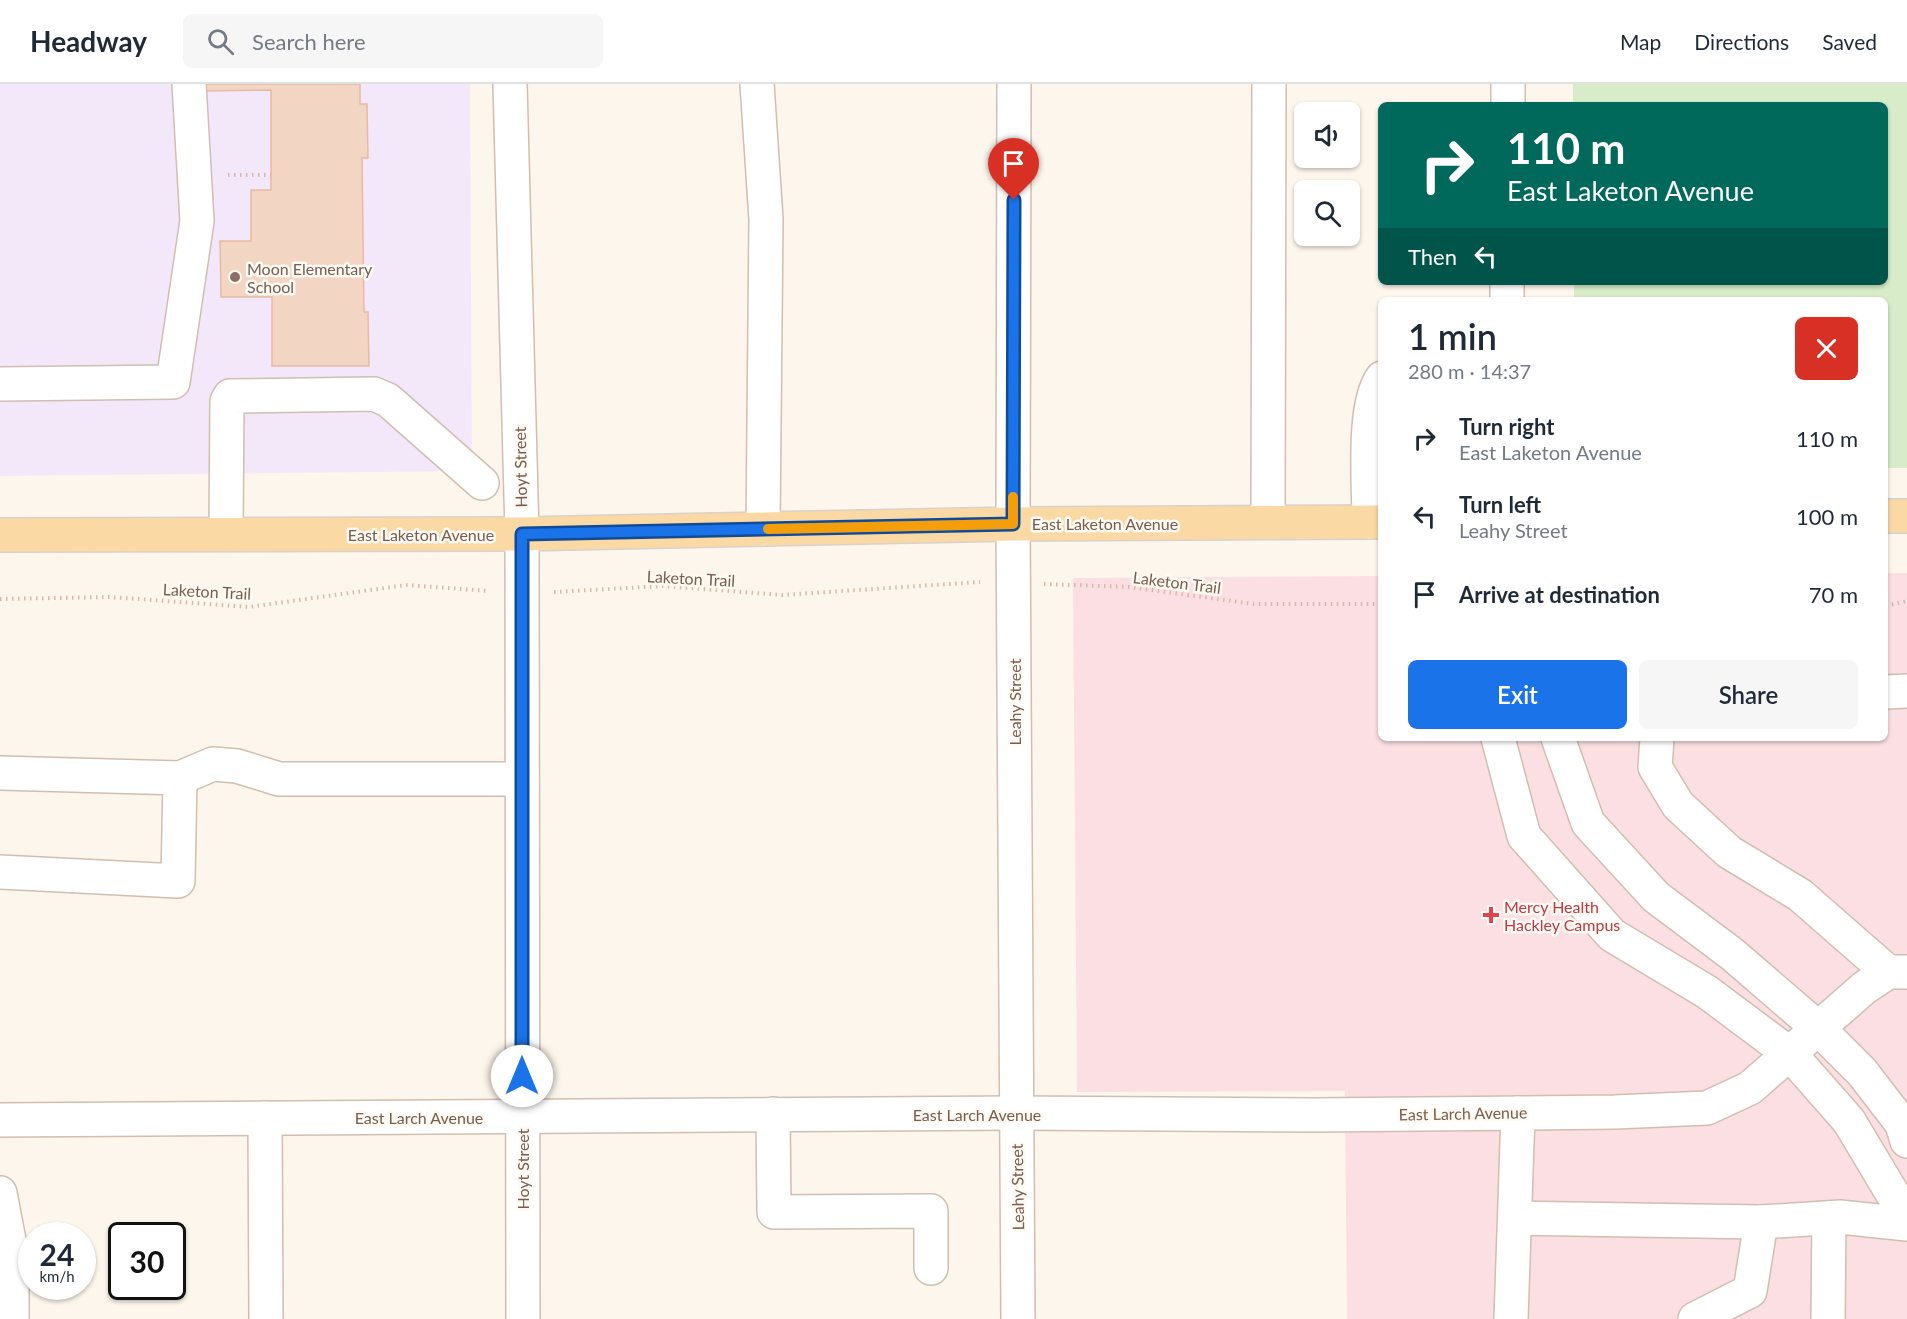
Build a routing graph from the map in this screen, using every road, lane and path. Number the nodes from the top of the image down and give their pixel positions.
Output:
1 (189, 84) edge
2 (510, 84) edge
3 (757, 84) edge
4 (1014, 84) edge
5 (1269, 84) edge
6 (1508, 84) edge
7 (1508, 102) edge
8 (271, 175) dead end
9 (194, 176) junction
10 (1378, 383) edge
11 (0, 384) edge
12 (482, 483) dead end
13 (1888, 516) edge
14 (1907, 516) edge
15 (1268, 522) junction
16 (1375, 522) edge
17 (1013, 524) junction
18 (763, 529) junction
19 (226, 534) junction
20 (522, 534) junction
21 (0, 535) edge
22 (1013, 583) junction
23 (521, 593) junction
24 (0, 599) edge
25 (1907, 601) edge
26 (1378, 604) edge
27 (1888, 606) edge
28 (1907, 691) edge
29 (1888, 692) edge
30 (1499, 741) edge
31 (1559, 741) edge
32 (1657, 741) edge
33 (0, 773) edge
34 (180, 778) junction
35 (522, 779) junction
36 (0, 872) edge
37 (1897, 972) edge
38 (1819, 1029) junction
39 (1790, 1054) junction
40 (1016, 1113) junction
41 (1518, 1113) junction
42 (773, 1114) junction
43 (522, 1117) junction
44 (265, 1118) junction
45 (0, 1120) edge
46 (1907, 1141) edge
47 (0, 1193) edge
48 (1515, 1218) junction
49 (1829, 1218) junction
50 (1907, 1218) edge
51 (1761, 1222) junction
52 (1907, 1224) edge
53 (931, 1268) dead end
54 (12, 1319) edge
55 (266, 1319) edge
56 (523, 1319) edge
57 (1018, 1319) edge
58 (1511, 1319) edge
59 (1695, 1319) edge
60 (1827, 1319) edge

1 - 9 street
2 - 20 street, Hoyt Street
3 - 18 street
4 - 17 street, Leahy Street
5 - 15 street
6 - 7 street
8 - 9 path
9 - 11 street
10 - 16 street
12 - 19 street
13 - 14 main road
15 - 16 main road, East Laketon Avenue
15 - 17 main road, East Laketon Avenue
17 - 18 main road, East Laketon Avenue
17 - 22 street, Leahy Street
18 - 20 main road, East Laketon Avenue
19 - 20 main road, East Laketon Avenue
19 - 21 main road, East Laketon Avenue
20 - 23 street, Hoyt Street
22 - 23 path, Laketon Trail
22 - 26 path, Laketon Trail
22 - 40 street, Leahy Street
23 - 24 path, Laketon Trail
23 - 35 street, Hoyt Street
25 - 27 path
28 - 29 street
30 - 39 street
31 - 38 street
32 - 37 street
33 - 34 street
34 - 35 street
34 - 36 street
35 - 43 street, Hoyt Street
37 - 38 street, East Larch Avenue
38 - 39 street, East Larch Avenue
38 - 46 street
39 - 41 street, East Larch Avenue
39 - 50 street
40 - 41 street, East Larch Avenue
40 - 42 street, East Larch Avenue
40 - 57 street, Leahy Street
41 - 48 street
42 - 43 street, East Larch Avenue
42 - 53 street
43 - 44 street, East Larch Avenue
43 - 56 street, Hoyt Street
44 - 45 street, East Larch Avenue
44 - 55 street
47 - 54 street
48 - 51 street
48 - 58 street
49 - 51 street
49 - 52 street
49 - 60 street
51 - 59 street

